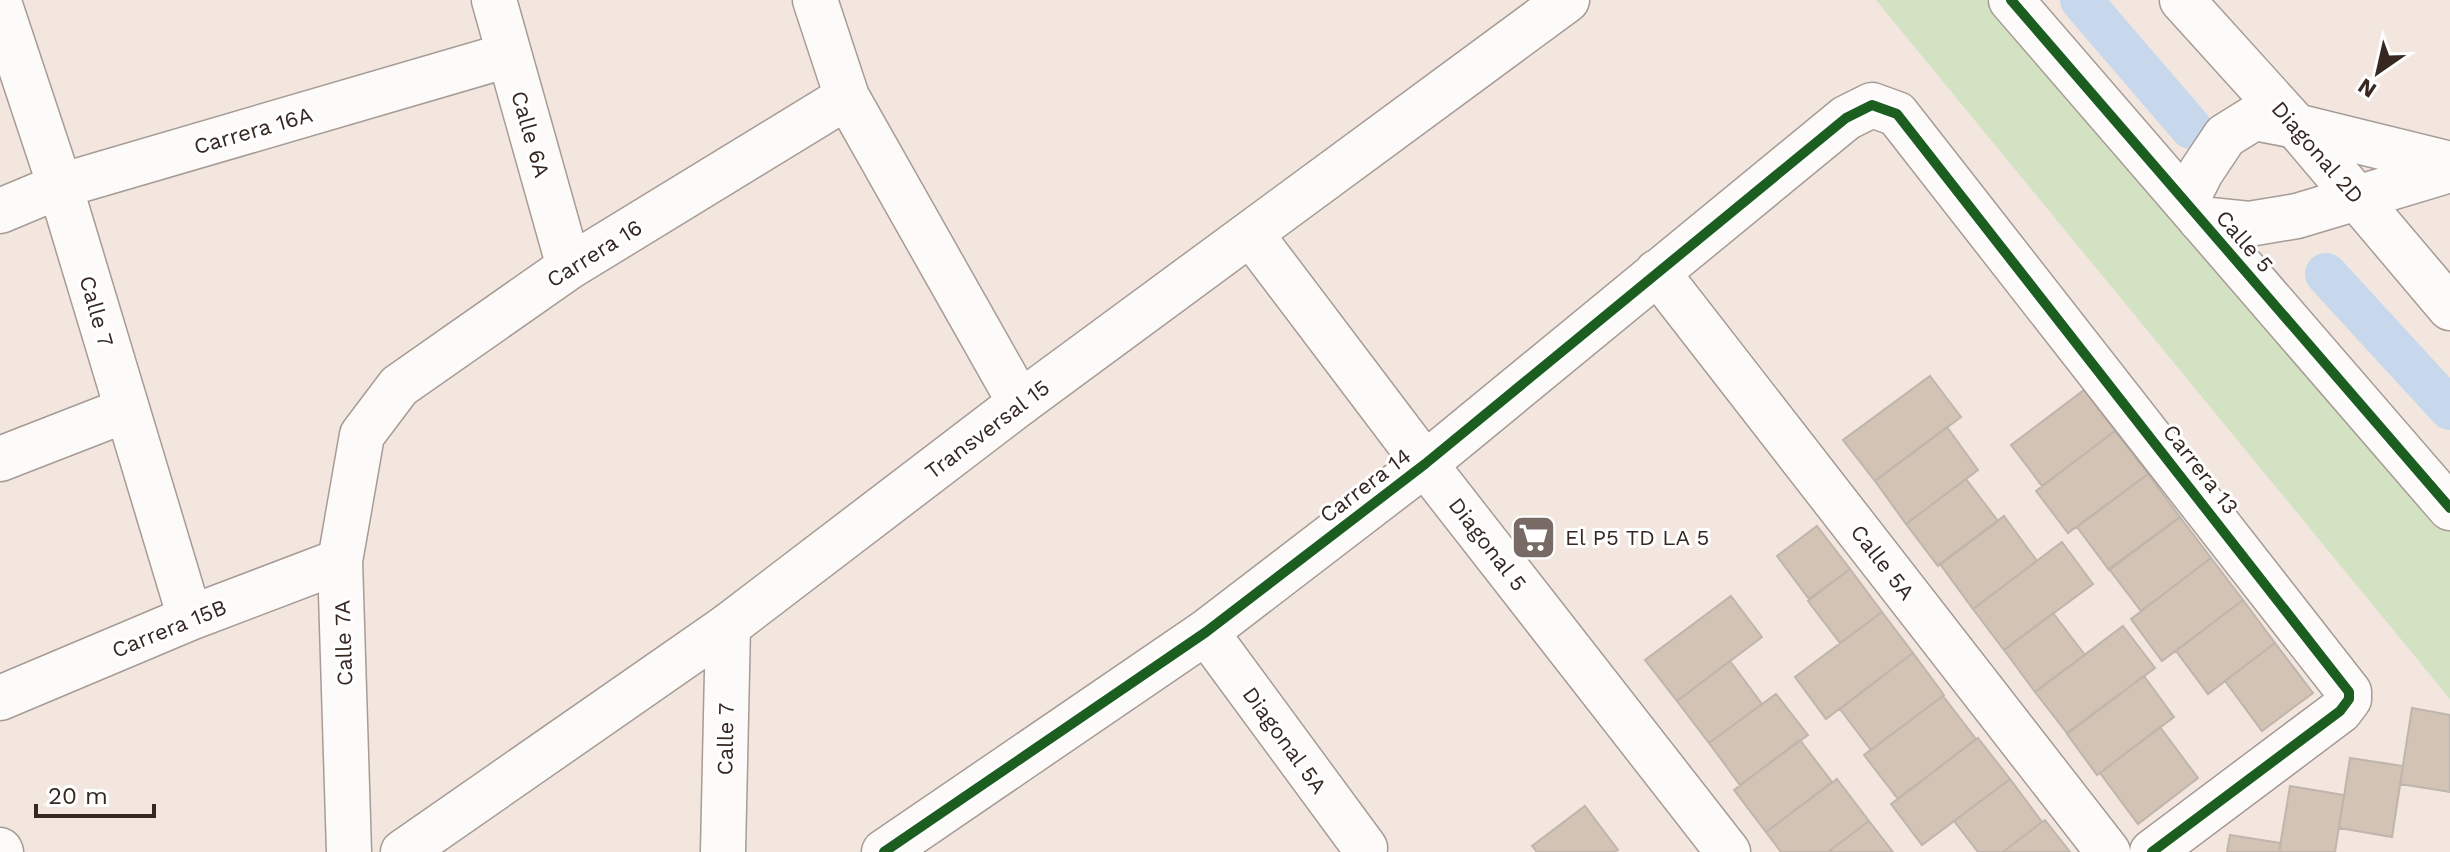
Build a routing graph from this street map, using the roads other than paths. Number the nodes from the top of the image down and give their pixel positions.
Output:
1 (494, 0) edge
2 (815, 0) edge
3 (2011, 0) edge
4 (2182, 0) edge
5 (1555, 4) edge
6 (8, 7) edge
7 (508, 55) junction
8 (847, 97) junction
9 (1846, 118) joint
10 (2296, 126) junction
11 (2450, 167) edge
12 (60, 186) junction
13 (2196, 198) junction
14 (2358, 198) junction
15 (0, 211) edge
16 (1251, 234) junction
17 (569, 267) junction
18 (1657, 272) junction
19 (2450, 308) edge
20 (1020, 403) junction
21 (126, 410) junction
22 (362, 435) joint
23 (0, 459) edge
24 (1425, 464) junction
25 (2450, 508) edge
26 (340, 561) junction
27 (190, 618) junction
28 (728, 626) junction
29 (1206, 632) junction
30 (0, 698) edge
31 (1365, 848) dead end
32 (349, 852) edge
33 (403, 852) edge
34 (723, 852) edge
35 (884, 852) edge
36 (1728, 852) edge
37 (2108, 852) edge
38 (2152, 852) edge

1 - 7 street, Calle 6A
2 - 8 street
3 - 13 street, Calle 5
4 - 10 street, Diagonal 2D
5 - 16 street, Transversal 15
6 - 12 street, Calle 7
7 - 12 street, Carrera 16A
7 - 17 street, Calle 6A
8 - 17 street, Carrera 16
8 - 20 street
9 - 18 street, Carrera 14
9 - 38 street, Carrera 13
10 - 11 street
10 - 13 street
10 - 14 street, Diagonal 2D
11 - 14 street
12 - 15 street, Carrera 16A
12 - 21 street, Calle 7
13 - 14 street
13 - 25 street, Calle 5
14 - 19 street, Diagonal 2D
16 - 20 street, Transversal 15
16 - 24 street, Diagonal 5
17 - 22 street, Carrera 16
18 - 24 street, Carrera 14
18 - 37 street, Calle 5A
20 - 28 street, Transversal 15
21 - 23 street
21 - 27 street, Calle 7
22 - 26 street, Calle 7A
24 - 29 street, Carrera 14
24 - 36 street, Diagonal 5
26 - 27 street, Carrera 15B
26 - 32 street, Calle 7A
27 - 30 street, Carrera 15B
28 - 33 street, Transversal 15
28 - 34 street, Calle 7
29 - 31 street, Diagonal 5A
29 - 35 street, Carrera 14

